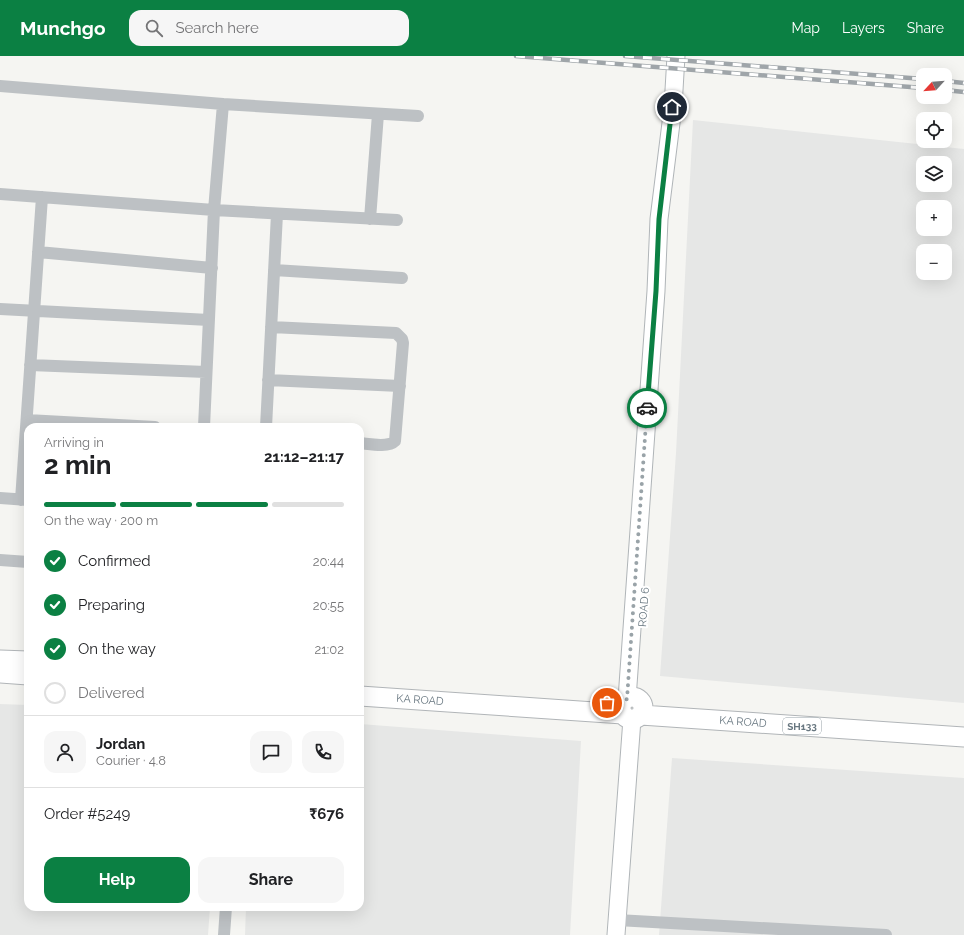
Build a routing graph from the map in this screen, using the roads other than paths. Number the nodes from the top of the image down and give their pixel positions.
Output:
1 (676, 56) edge
2 (0, 86) edge
3 (223, 104) junction
4 (378, 114) junction
5 (418, 116) dead end
6 (0, 194) edge
7 (42, 196) junction
8 (214, 210) junction
9 (277, 214) junction
10 (370, 219) junction
11 (397, 220) dead end
12 (38, 252) junction
13 (212, 268) junction
14 (274, 270) junction
15 (402, 278) dead end
16 (0, 309) edge
17 (34, 310) junction
18 (209, 320) junction
19 (271, 328) junction
20 (30, 365) junction
21 (206, 372) junction
22 (268, 380) junction
23 (400, 386) junction
24 (27, 420) junction
25 (27, 423) edge
26 (61, 423) edge
27 (204, 423) edge
28 (266, 423) edge
29 (364, 443) edge
30 (0, 498) edge
31 (24, 500) edge
32 (0, 560) edge
33 (24, 562) edge
34 (0, 660) edge
35 (24, 661) edge
36 (0, 673) edge
37 (24, 675) edge
38 (364, 684) edge
39 (364, 696) edge
40 (632, 708) junction
41 (964, 724) edge
42 (964, 737) edge
43 (226, 911) edge
44 (617, 928) edge
45 (224, 935) edge
46 (886, 935) edge

1 - 40 street, ROAD 6
2 - 3 street
3 - 4 street
3 - 8 street
4 - 5 street
4 - 10 street
6 - 7 street
7 - 8 street
7 - 12 street
8 - 9 street
8 - 13 street
9 - 10 street
9 - 14 street
10 - 11 street
12 - 13 street
12 - 17 street
13 - 18 street
14 - 15 street
14 - 19 street
16 - 17 street
17 - 18 street
17 - 20 street
18 - 21 street
19 - 22 street
19 - 23 street
20 - 21 street
20 - 24 street
21 - 27 street
22 - 23 street
22 - 28 street
23 - 29 street
24 - 25 street
24 - 26 street
30 - 31 street
32 - 33 street
34 - 35 main road
36 - 37 main road
38 - 40 main road, KA ROAD / SH133
39 - 40 main road, KA ROAD / SH133
40 - 41 main road, KA ROAD / SH133
40 - 42 main road, KA ROAD / SH133
40 - 44 street, ROAD 6
43 - 45 street
44 - 46 street

